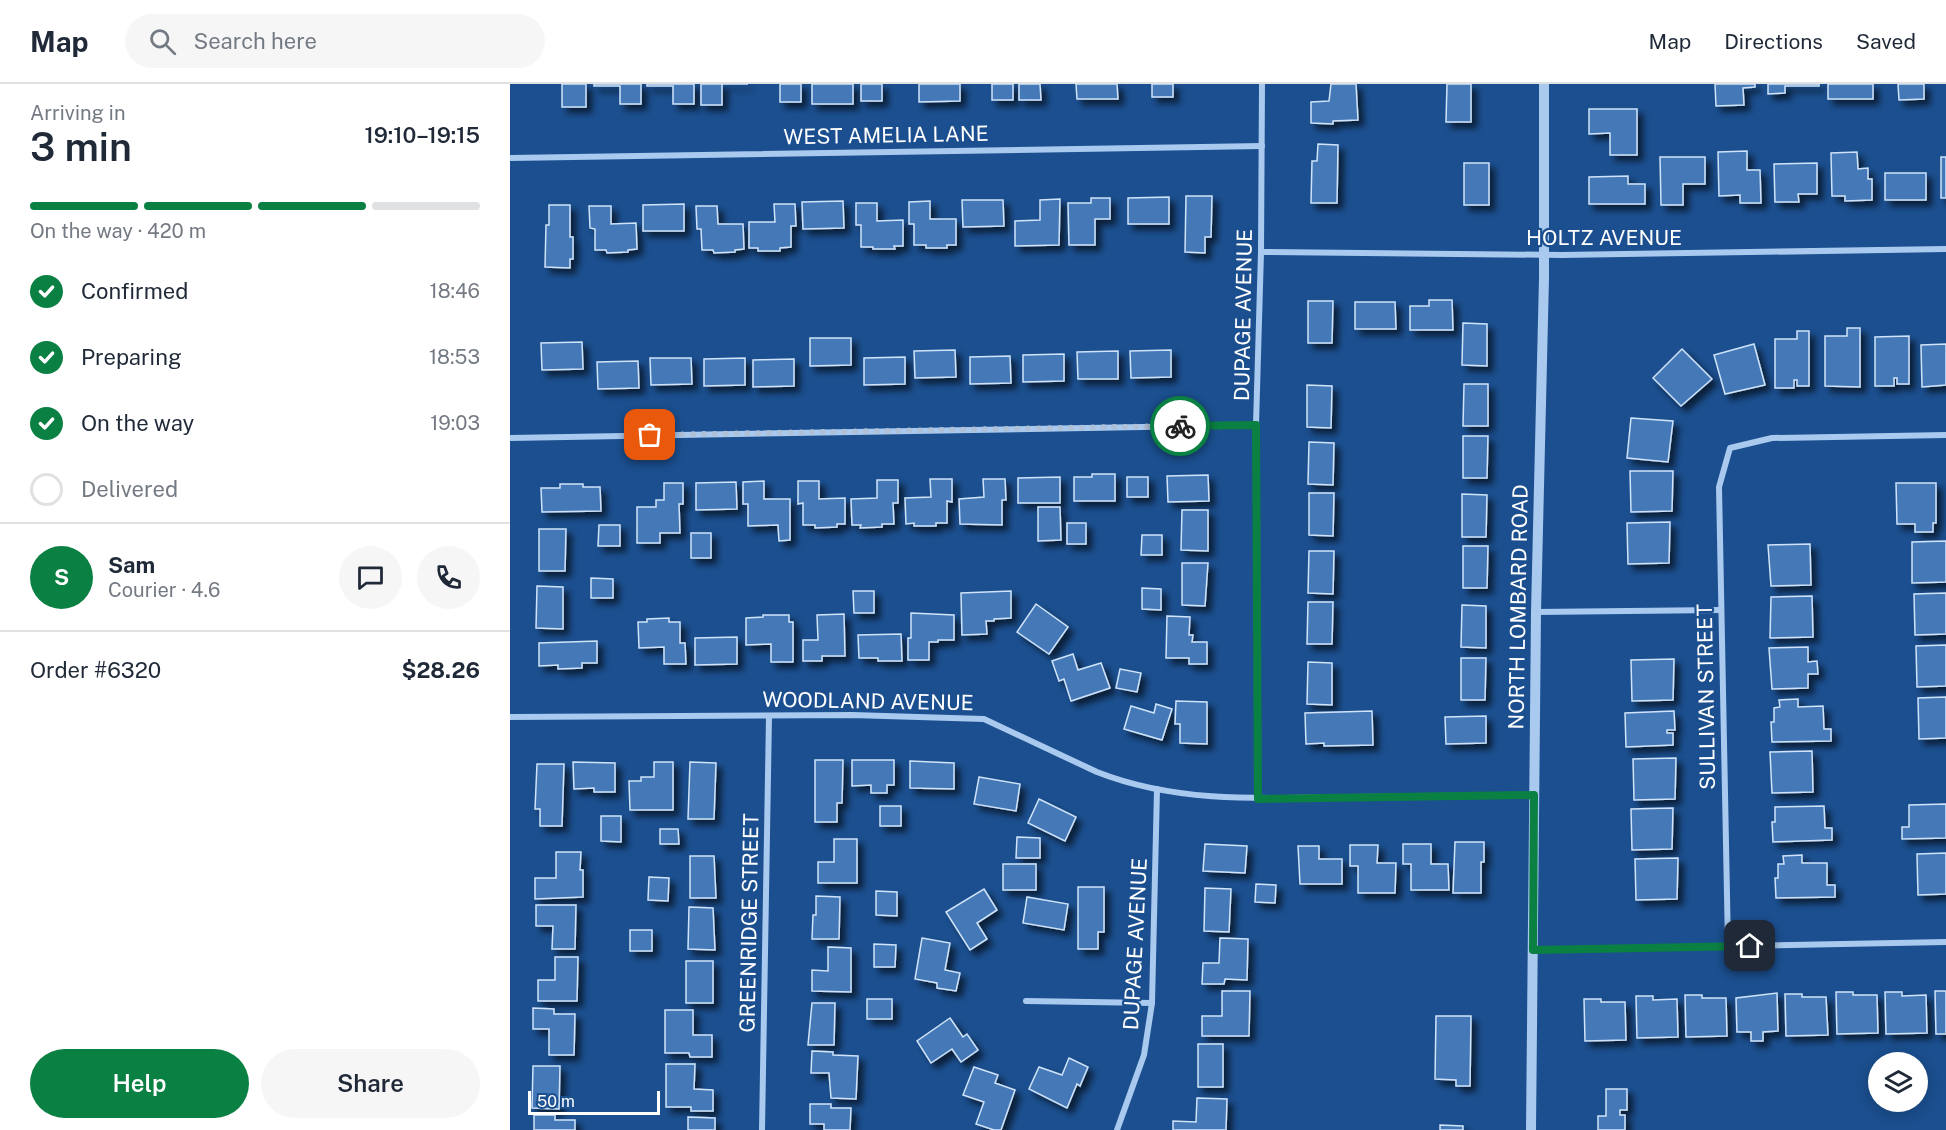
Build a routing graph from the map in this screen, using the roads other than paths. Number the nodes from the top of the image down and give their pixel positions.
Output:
1 (1262, 84) edge
2 (1544, 84) edge
3 (1262, 146) junction
4 (510, 158) edge
5 (1946, 249) edge
6 (1261, 252) junction
7 (1544, 255) junction
8 (1256, 425) junction
9 (1946, 435) edge
10 (510, 438) edge
11 (1720, 610) junction
12 (1536, 612) junction
13 (769, 716) junction
14 (510, 717) edge
15 (1157, 789) junction
16 (1534, 795) junction
17 (1258, 799) junction
18 (1946, 942) edge
19 (1728, 946) junction
20 (1533, 950) junction
21 (1026, 1001) dead end
22 (1152, 1002) junction
23 (762, 1130) edge
24 (1117, 1130) edge
25 (1531, 1130) edge

1 - 3 street, DUPAGE AVENUE
2 - 7 street, NORTH LOMBARD ROAD
3 - 4 street, WEST AMELIA LANE
3 - 6 street, DUPAGE AVENUE
5 - 7 street, HOLTZ AVENUE
6 - 7 street, HOLTZ AVENUE
6 - 8 street, DUPAGE AVENUE
7 - 12 street, NORTH LOMBARD ROAD
8 - 10 street
8 - 17 street, DUPAGE AVENUE
9 - 11 street, SULLIVAN STREET
11 - 12 street
11 - 19 street, SULLIVAN STREET
12 - 16 street, NORTH LOMBARD ROAD
13 - 14 street, WOODLAND AVENUE
13 - 15 street, WOODLAND AVENUE
13 - 23 street, GREENRIDGE STREET
15 - 17 street, WOODLAND AVENUE
15 - 22 street, DUPAGE AVENUE
16 - 17 street, WOODLAND AVENUE
16 - 20 street, NORTH LOMBARD ROAD
18 - 19 street
19 - 20 street
20 - 25 street, NORTH LOMBARD ROAD
21 - 22 street
22 - 24 street, DUPAGE AVENUE

